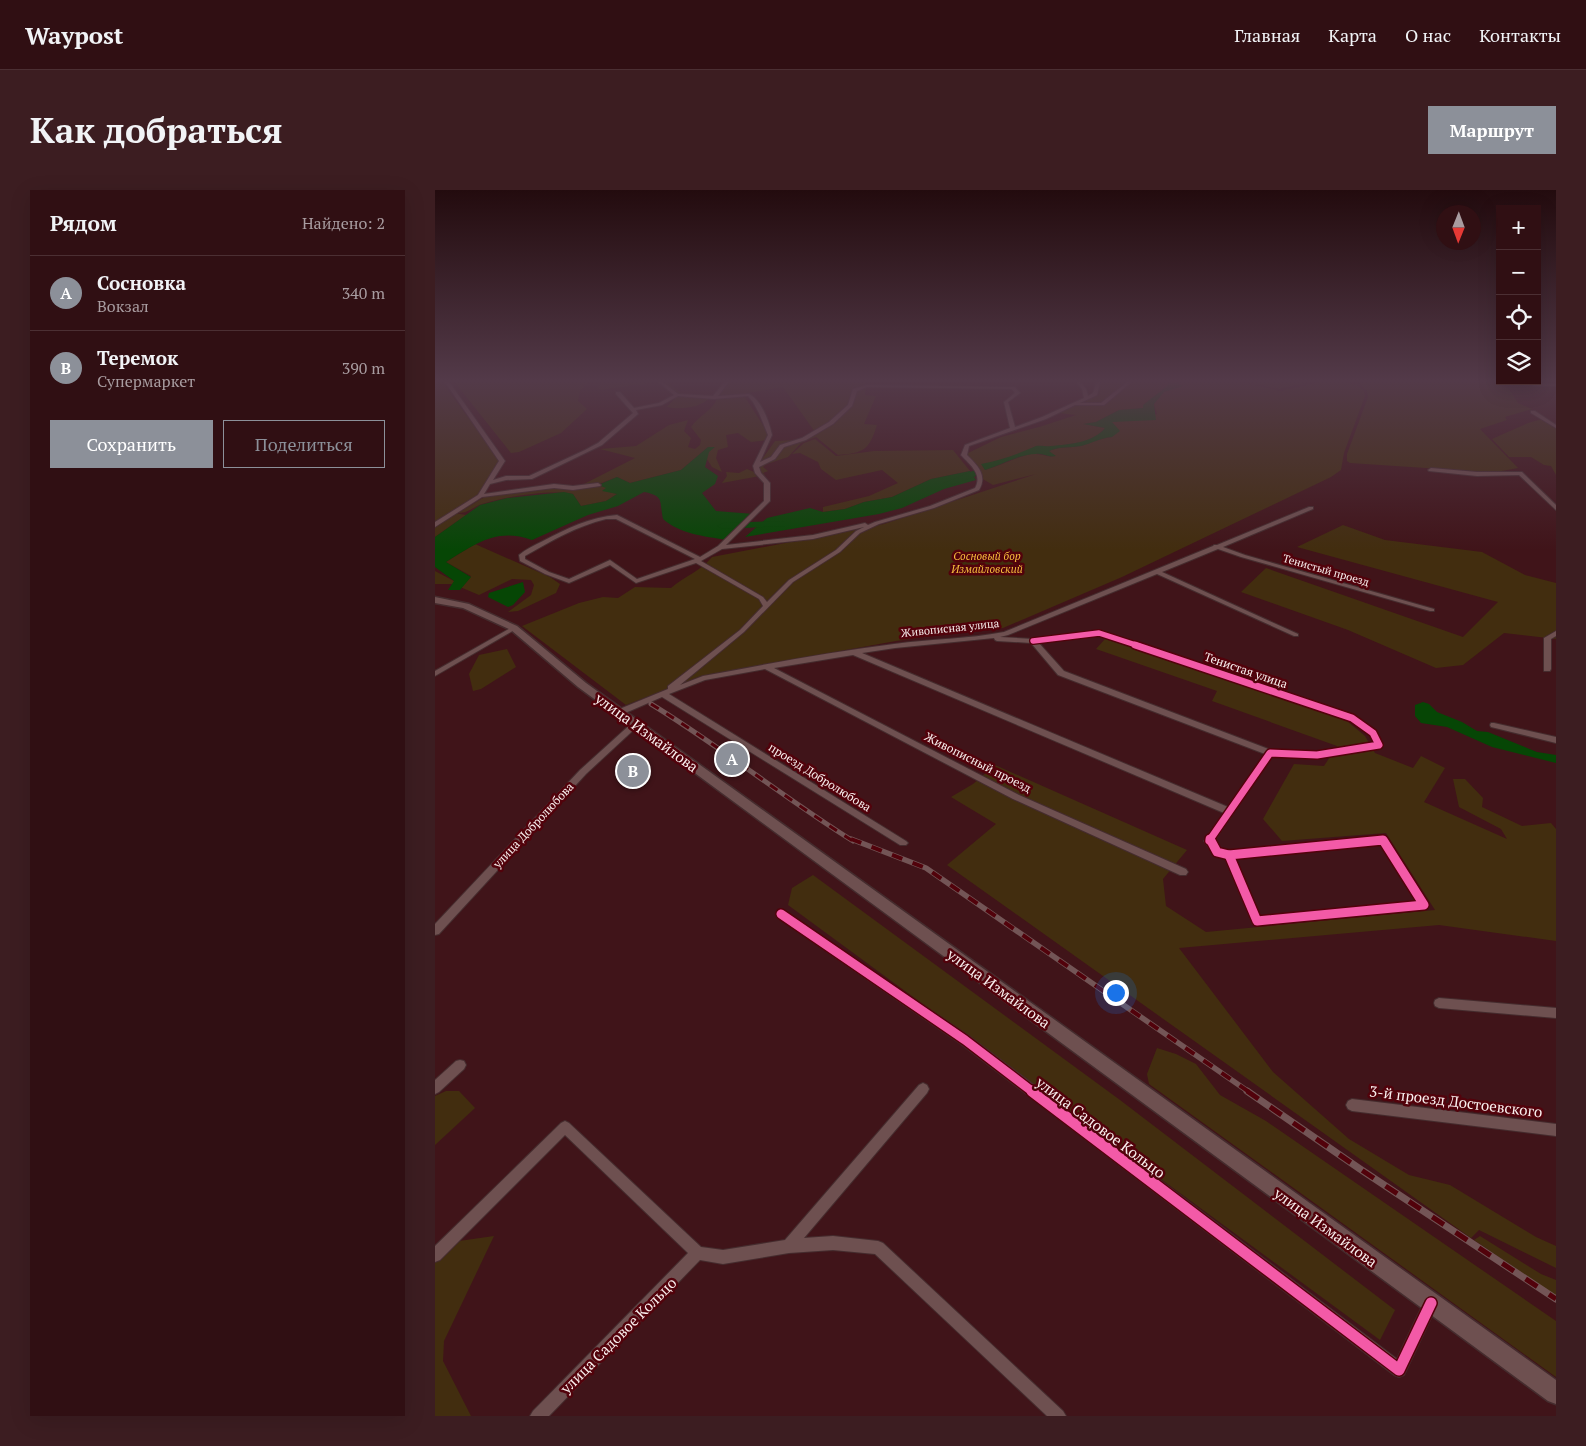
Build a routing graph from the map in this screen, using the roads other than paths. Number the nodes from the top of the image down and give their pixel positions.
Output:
1 (485, 436) edge
2 (607, 436) edge
3 (769, 436) edge
4 (808, 436) edge
5 (993, 436) edge
6 (755, 466) junction
7 (1431, 470) dead end
8 (488, 483) junction
9 (598, 485) dead end
10 (480, 496) junction
11 (1311, 508) dead end
12 (1556, 508) edge
13 (877, 523) junction
14 (435, 525) edge
15 (1215, 546) junction
16 (720, 547) junction
17 (698, 560) junction
18 (1157, 571) junction
19 (435, 600) edge
20 (767, 606) junction
21 (1432, 610) dead end
22 (515, 628) junction
23 (1556, 633) edge
24 (1296, 636) dead end
25 (985, 638) junction
26 (1033, 641) junction
27 (853, 652) junction
28 (767, 667) junction
29 (1547, 669) dead end
30 (435, 674) edge
31 (663, 694) junction
32 (620, 712) junction
33 (636, 724) junction
34 (1494, 724) dead end
35 (1556, 740) edge
36 (1270, 753) junction
37 (1228, 811) junction
38 (903, 843) dead end
39 (1229, 855) junction
40 (1183, 872) dead end
41 (781, 914) dead end
42 (435, 931) edge
43 (1439, 1004) dead end
44 (1556, 1013) edge
45 (460, 1065) dead end
46 (435, 1088) edge
47 (923, 1089) dead end
48 (1352, 1105) dead end
49 (1556, 1130) edge
50 (789, 1246) junction
51 (698, 1253) junction
52 (435, 1255) edge
53 (1431, 1303) junction
54 (1556, 1393) edge
55 (538, 1416) edge
56 (1058, 1416) edge

1 - 8 street
2 - 8 street
3 - 6 street
4 - 6 street
5 - 13 street
6 - 16 street
7 - 12 street
8 - 10 street
9 - 10 street
10 - 14 street
11 - 15 street, Живописная улица
13 - 16 street
13 - 20 street
15 - 18 street, Живописная улица
15 - 21 street, Тенистый проезд
16 - 17 street
17 - 17 street
17 - 20 street
18 - 24 street
18 - 25 street, Живописная улица
19 - 22 main road, улица Измайлова
20 - 31 street
22 - 30 street
22 - 32 main road, улица Измайлова
23 - 29 street
25 - 26 street, Тенистая улица
25 - 27 street, Живописная улица
26 - 36 street
26 - 36 street, Тенистая улица
27 - 28 street, Живописная улица
27 - 37 street
28 - 31 street, Живописная улица
28 - 40 street, Живописный проезд
31 - 32 street
31 - 38 street, проезд Добролюбова
32 - 33 main road, улица Измайлова
33 - 42 street, улица Добролюбова
33 - 53 main road, улица Измайлова
34 - 35 street
36 - 37 street
37 - 39 street
39 - 39 street
41 - 53 street, улица Садовое Кольцо
43 - 44 street
45 - 46 street
47 - 50 street
48 - 49 street, 3-й проезд Достоевского
50 - 51 street
50 - 56 street
51 - 52 street
51 - 55 street, улица Садовое Кольцо
53 - 54 main road, улица Измайлова

